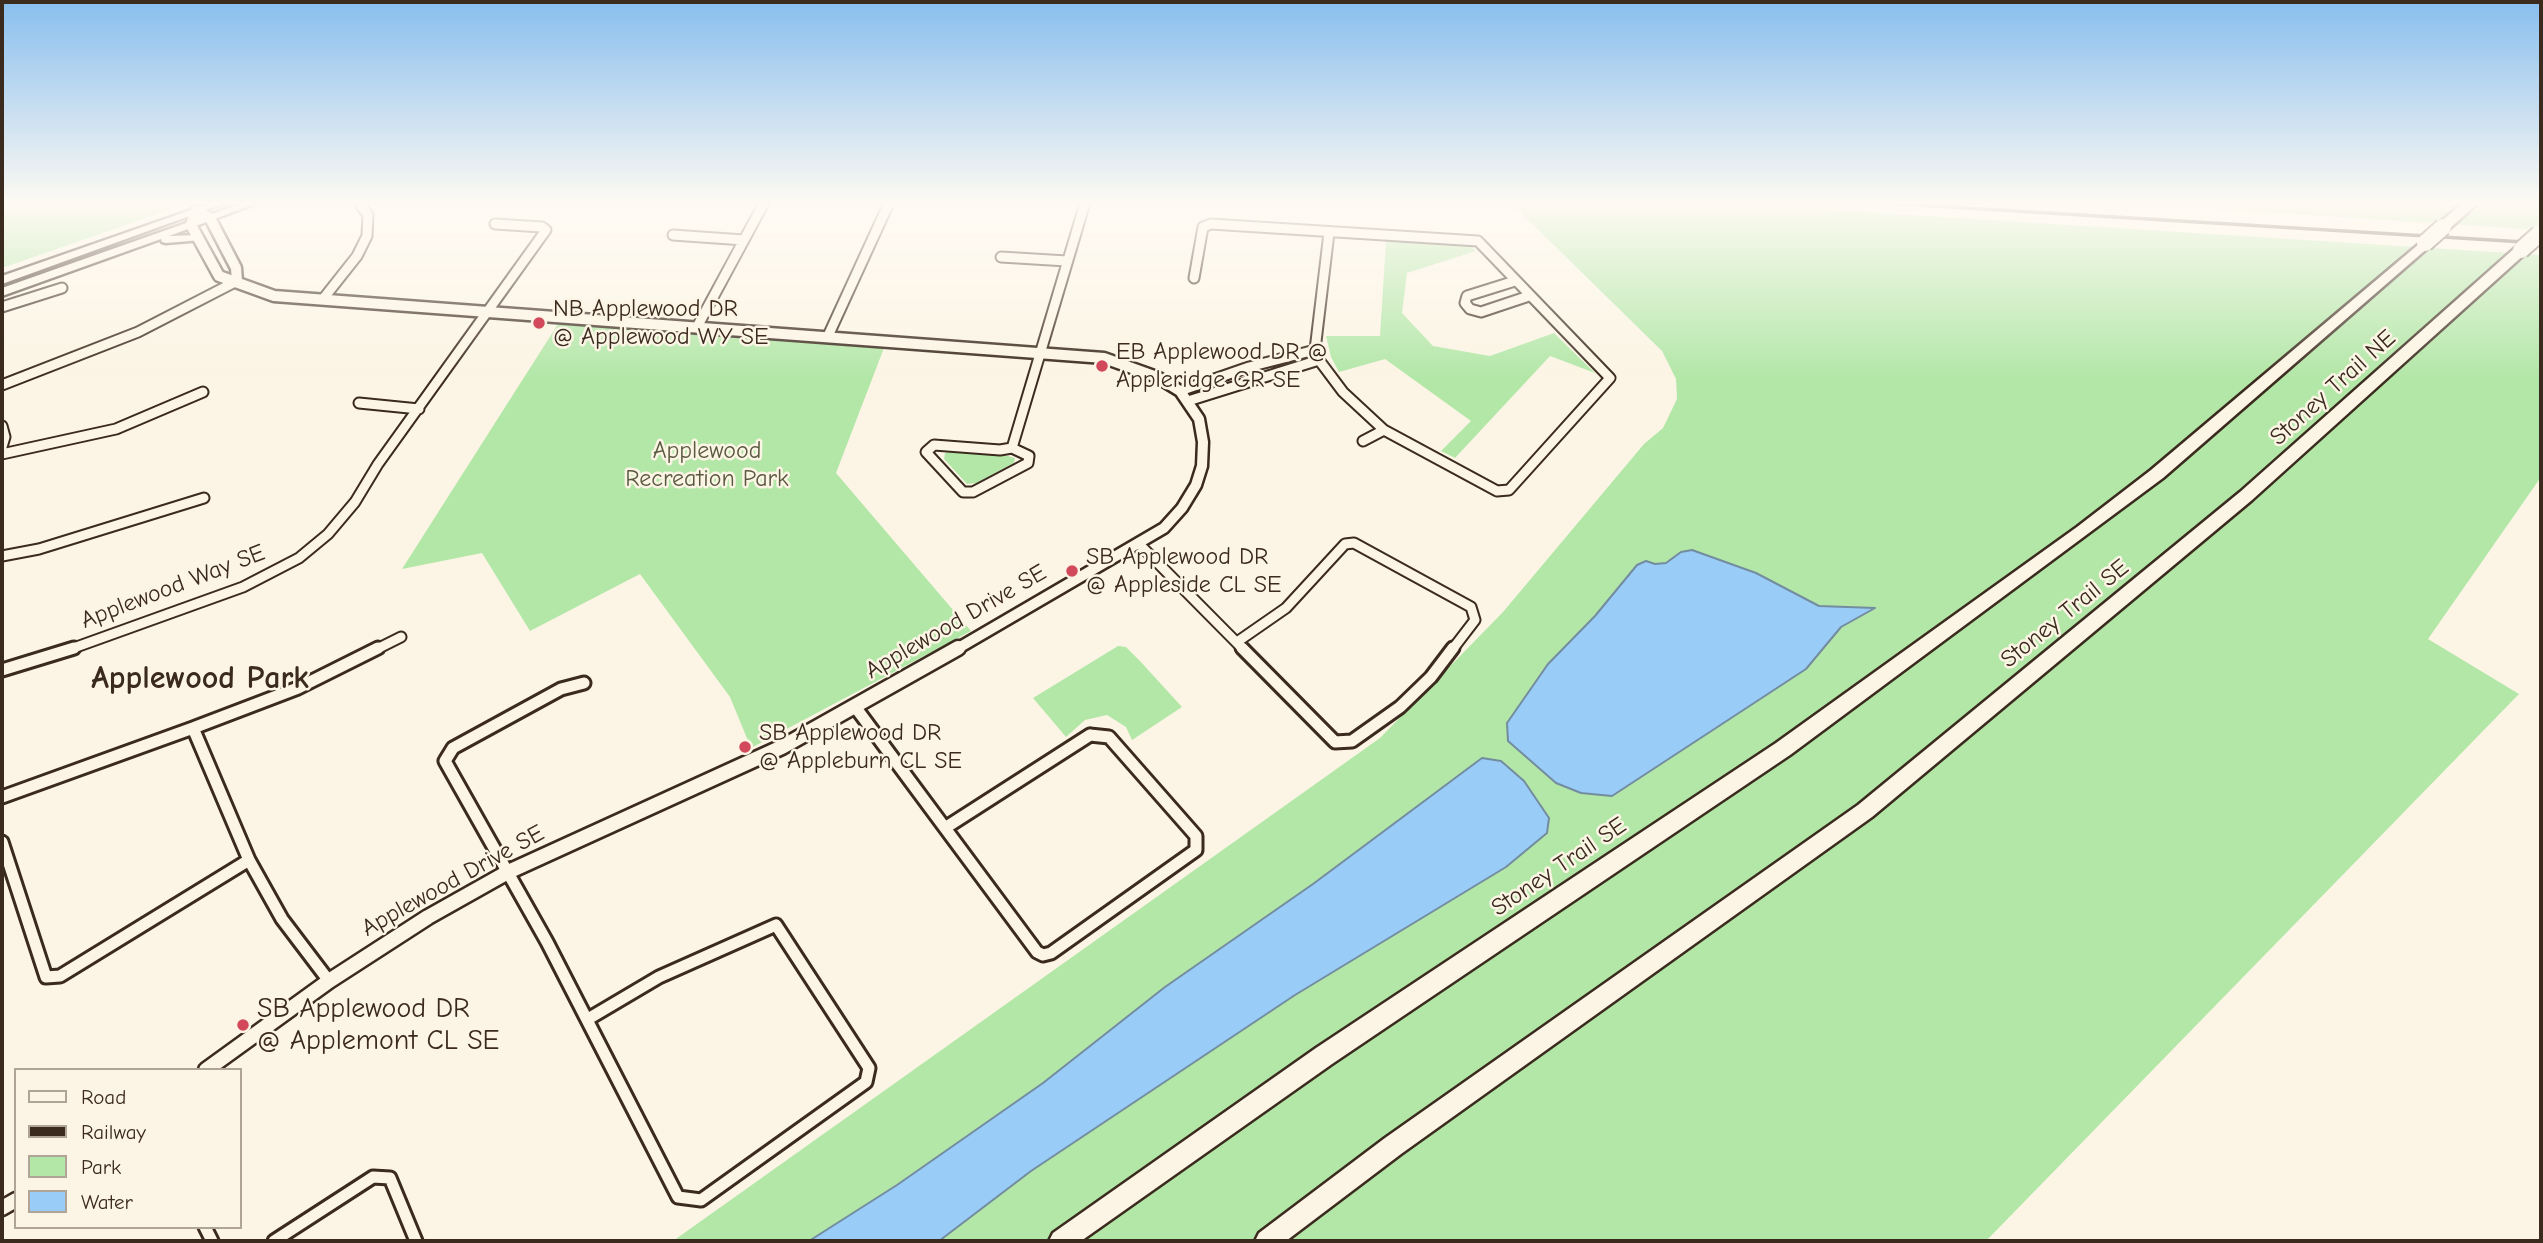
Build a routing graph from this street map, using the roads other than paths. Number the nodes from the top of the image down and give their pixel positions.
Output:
1 (55, 261) edge
2 (88, 261) edge
3 (210, 261) edge
4 (232, 261) edge
5 (353, 261) edge
6 (524, 261) edge
7 (733, 261) edge
8 (862, 261) edge
9 (1067, 261) edge
10 (1197, 261) edge
11 (1326, 261) edge
12 (1496, 261) edge
13 (2404, 261) edge
14 (2509, 261) edge
15 (1194, 278) dead end
16 (2, 280) edge
17 (237, 281) junction
18 (1515, 281) junction
19 (62, 288) dead end
20 (2, 292) edge
21 (1529, 296) junction
22 (323, 299) junction
23 (2, 307) edge
24 (488, 310) junction
25 (698, 327) junction
26 (828, 336) junction
27 (1315, 350) junction
28 (1039, 353) junction
29 (1319, 360) junction
30 (1248, 367) junction
31 (1256, 378) junction
32 (2, 385) edge
33 (203, 392) dead end
34 (1184, 396) junction
35 (359, 403) dead end
36 (419, 409) junction
37 (2, 426) edge
38 (1384, 430) junction
39 (1363, 441) dead end
40 (2, 447) edge
41 (1012, 448) junction
42 (2, 454) edge
43 (204, 498) dead end
44 (2083, 531) joint
45 (1138, 543) junction
46 (2, 556) edge
47 (2153, 576) joint
48 (401, 637) dead end
49 (1237, 642) junction
50 (2, 670) edge
51 (584, 683) dead end
52 (856, 708) junction
53 (193, 728) junction
54 (2, 797) edge
55 (945, 828) junction
56 (2, 842) edge
57 (249, 860) junction
58 (508, 872) junction
59 (329, 981) junction
60 (588, 1019) junction
61 (209, 1068) edge
62 (274, 1241) edge
63 (416, 1241) edge
64 (1061, 1241) edge
65 (1267, 1241) edge

1 - 16 main road
2 - 20 main road
3 - 17 street
4 - 17 street
5 - 22 street
6 - 24 street, Applewood Way SE
7 - 25 street
8 - 26 street
9 - 28 street
10 - 15 street
11 - 27 street
12 - 18 street
13 - 44 highway, Stoney Trail NE, bridge
14 - 47 highway, Stoney Trail NE, bridge
17 - 22 street
17 - 32 street
18 - 21 street
18 - 21 street
19 - 23 street
21 - 38 street
22 - 24 street
24 - 25 street
24 - 36 street, Applewood Way SE
25 - 26 street
26 - 28 street
27 - 29 street
27 - 30 street
28 - 34 street
28 - 41 street
29 - 31 street
29 - 38 street
30 - 31 street
30 - 34 street
31 - 34 street
33 - 42 street
34 - 45 street, Applewood Drive SE
35 - 36 street
36 - 50 street, Applewood Way SE
37 - 40 street
38 - 39 street
41 - 41 street
43 - 46 street
44 - 64 highway, Stoney Trail SE
45 - 49 street
45 - 52 street, Applewood Drive SE
47 - 65 highway, Stoney Trail SE
48 - 53 street
49 - 49 street
51 - 58 street
52 - 55 street
52 - 58 street, Applewood Drive SE
53 - 54 street
53 - 57 street
55 - 55 street
56 - 57 street
57 - 59 street
58 - 59 street, Applewood Drive SE
58 - 60 street
59 - 61 street, Applewood Drive SE
60 - 60 street
62 - 63 street

